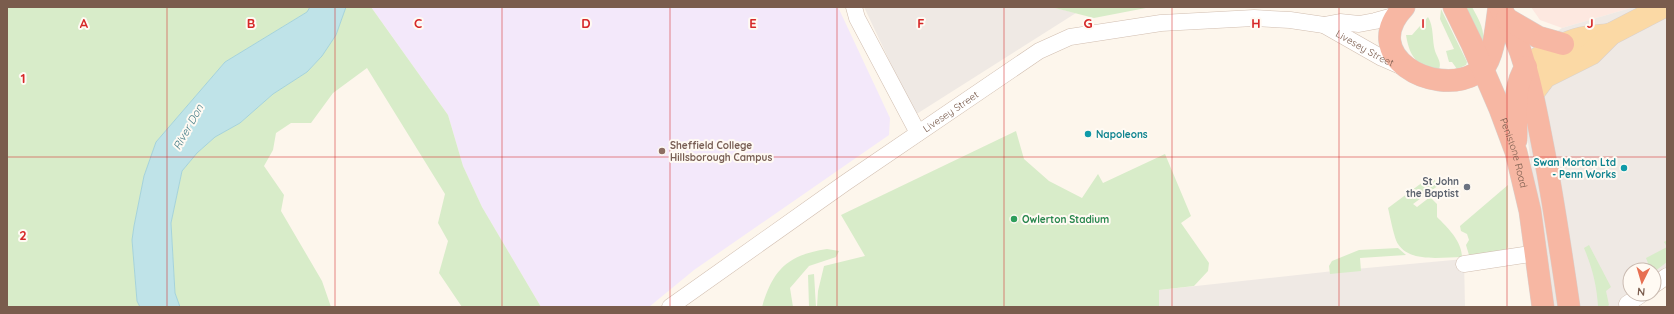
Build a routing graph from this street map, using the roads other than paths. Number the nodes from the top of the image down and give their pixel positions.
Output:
1 (854, 7) edge
2 (1454, 7) edge
3 (1663, 7) edge
4 (1401, 11) edge
5 (1502, 11) edge
6 (1268, 13) edge
7 (1324, 25) junction
8 (1611, 34) junction
9 (1563, 44) junction
10 (1526, 67) junction
11 (1407, 69) junction
12 (1483, 70) junction
13 (1533, 93) junction
14 (918, 133) junction
15 (1516, 152) junction
16 (1536, 253) junction
17 (1464, 264) dead end
18 (1630, 302) edge
19 (1627, 304) dead end
20 (670, 307) edge
21 (1543, 307) edge
22 (1569, 307) edge

1 - 14 street
2 - 12 highway, Penistone Road
3 - 8 main road
4 - 7 street, Livesey Street
4 - 11 highway
5 - 9 highway
5 - 10 highway
5 - 12 highway
6 - 7 street, Livesey Street
6 - 14 street, Livesey Street
7 - 11 street, Livesey Street
8 - 9 main road
8 - 13 main road
9 - 10 main road
10 - 13 highway
10 - 15 highway
11 - 12 highway
12 - 15 highway, Penistone Road
13 - 22 highway
14 - 20 street, Livesey Street
15 - 16 highway, Penistone Road
16 - 17 street
16 - 21 highway, Penistone Road
18 - 19 street

